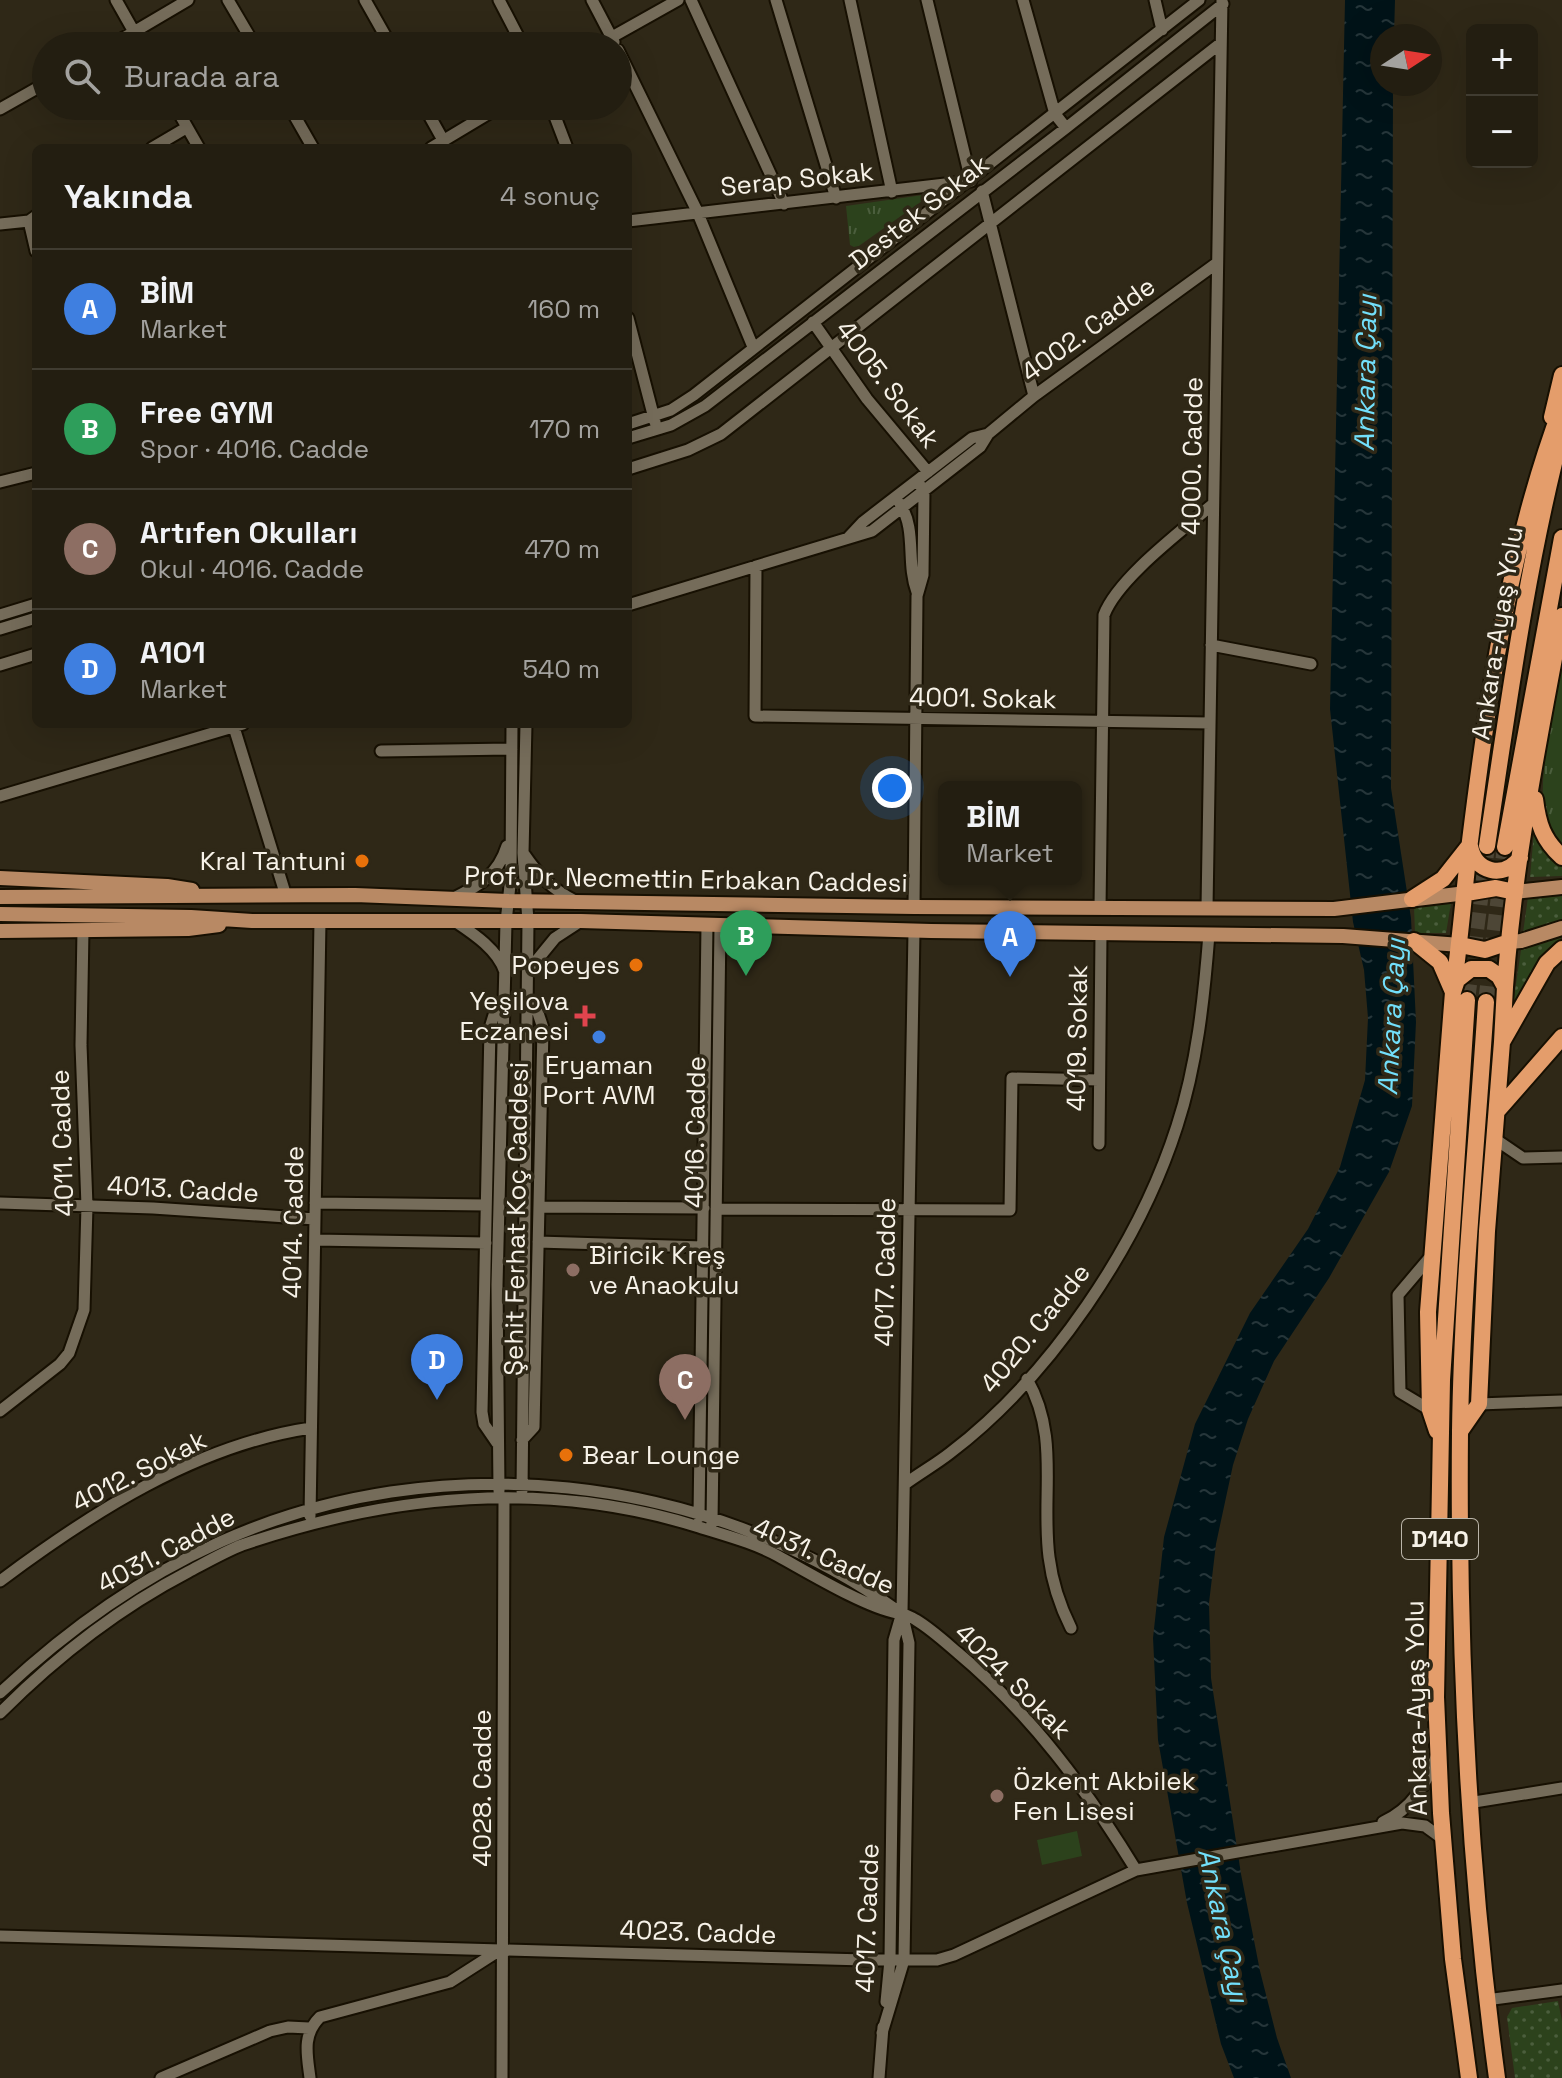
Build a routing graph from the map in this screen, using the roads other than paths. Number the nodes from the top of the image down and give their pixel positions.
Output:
1 (116, 0) edge
2 (188, 0) edge
3 (228, 0) edge
4 (365, 0) edge
5 (499, 0) edge
6 (592, 0) edge
7 (678, 0) edge
8 (691, 0) edge
9 (776, 0) edge
10 (850, 0) edge
11 (927, 0) edge
12 (1023, 0) edge
13 (1155, 0) edge
14 (1199, 0) edge
15 (1224, 2) edge
16 (1162, 30) junction
17 (134, 32) joint
18 (247, 32) edge
19 (383, 32) edge
20 (516, 32) edge
21 (609, 32) edge
22 (632, 32) edge
23 (1221, 43) junction
24 (632, 79) edge
25 (32, 91) edge
26 (0, 109) edge
27 (1055, 114) junction
28 (182, 120) edge
29 (297, 120) edge
30 (432, 120) edge
31 (477, 120) edge
32 (556, 120) edge
33 (186, 128) junction
34 (1066, 128) junction
35 (443, 140) junction
36 (159, 144) edge
37 (196, 144) edge
38 (311, 144) edge
39 (437, 144) edge
40 (565, 144) edge
41 (971, 181) junction
42 (982, 191) junction
43 (892, 192) junction
44 (836, 198) junction
45 (784, 204) junction
46 (697, 211) junction
47 (32, 218) edge
48 (632, 220) edge
49 (0, 224) edge
50 (990, 225) junction
51 (1217, 263) junction
52 (813, 322) junction
53 (632, 339) edge
54 (753, 347) junction
55 (831, 348) junction
56 (1562, 375) edge
57 (1034, 396) junction
58 (1562, 406) edge
59 (654, 417) junction
60 (632, 423) edge
61 (1562, 429) edge
62 (657, 430) junction
63 (988, 434) junction
64 (632, 437) edge
65 (1541, 462) junction
66 (632, 468) edge
67 (928, 472) junction
68 (32, 474) edge
69 (0, 482) edge
70 (920, 486) junction
71 (899, 502) junction
72 (1213, 504) junction
73 (1562, 538) edge
74 (756, 566) junction
75 (917, 592) junction
76 (632, 604) edge
77 (32, 605) edge
78 (0, 615) edge
79 (1562, 616) edge
80 (32, 619) edge
81 (0, 629) edge
82 (1211, 645) junction
83 (32, 655) edge
84 (1311, 664) dead end
85 (0, 665) edge
86 (916, 720) junction
87 (1102, 722) junction
88 (1210, 723) junction
89 (226, 728) edge
90 (237, 728) edge
91 (512, 728) edge
92 (526, 728) edge
93 (512, 749) junction
94 (381, 751) dead end
95 (1532, 774) junction
96 (0, 796) edge
97 (510, 838) junction
98 (1469, 845) junction
99 (1487, 846) tunnel mouth
100 (1505, 847) tunnel mouth
101 (523, 853) junction
102 (1562, 857) edge
103 (1520, 858) junction
104 (0, 878) edge
105 (1562, 887) edge
106 (1515, 892) junction
107 (1466, 893) junction
108 (286, 896) junction
109 (0, 897) edge
110 (228, 897) junction
111 (454, 898) junction
112 (1412, 899) junction
113 (526, 900) junction
114 (508, 901) junction
115 (576, 901) junction
116 (914, 907) junction
117 (1100, 908) junction
118 (1207, 908) junction
119 (0, 914) edge
120 (252, 921) junction
121 (320, 921) junction
122 (528, 921) junction
123 (581, 921) junction
124 (456, 922) junction
125 (506, 922) junction
126 (714, 926) junction
127 (1562, 928) edge
128 (83, 930) junction
129 (0, 931) edge
130 (914, 931) junction
131 (1101, 934) junction
132 (1209, 934) junction
133 (1414, 941) junction
134 (1509, 942) junction
135 (1460, 945) junction
136 (1562, 949) edge
137 (528, 971) junction
138 (506, 977) junction
139 (1505, 987) junction
140 (1460, 996) junction
141 (527, 998) junction
142 (505, 1000) junction
143 (1486, 1002) tunnel mouth
144 (1562, 1037) edge
145 (1502, 1042) junction
146 (1099, 1080) junction
147 (1498, 1110) junction
148 (1495, 1139) junction
149 (1099, 1144) dead end
150 (1562, 1157) edge
151 (0, 1203) edge
152 (315, 1203) junction
153 (486, 1205) junction
154 (87, 1206) junction
155 (539, 1207) junction
156 (710, 1208) junction
157 (907, 1211) junction
158 (315, 1219) junction
159 (315, 1240) junction
160 (538, 1242) junction
161 (486, 1243) junction
162 (703, 1247) junction
163 (1432, 1255) junction
164 (1027, 1379) junction
165 (1562, 1401) edge
166 (1479, 1404) junction
167 (1430, 1410) junction
168 (0, 1411) edge
169 (311, 1428) junction
170 (1460, 1431) junction
171 (522, 1440) junction
172 (498, 1445) junction
173 (1442, 1447) junction
174 (498, 1484) junction
175 (905, 1484) junction
176 (522, 1485) junction
177 (502, 1498) junction
178 (522, 1498) junction
179 (310, 1510) junction
180 (699, 1512) junction
181 (712, 1516) junction
182 (311, 1524) junction
183 (699, 1527) junction
184 (712, 1532) junction
185 (0, 1581) edge
186 (902, 1613) junction
187 (1071, 1628) dead end
188 (0, 1693) edge
189 (0, 1713) edge
190 (1438, 1751) junction
191 (1562, 1788) edge
192 (1468, 1803) junction
193 (1372, 1827) junction
194 (1443, 1839) junction
195 (1136, 1870) junction
196 (0, 1936) edge
197 (504, 1948) junction
198 (890, 1960) junction
199 (904, 1960) junction
200 (1562, 1990) edge
201 (1486, 2000) junction
202 (309, 2028) junction
203 (882, 2033) junction
204 (161, 2078) edge
205 (310, 2078) edge
206 (502, 2078) edge
207 (879, 2078) edge
208 (1469, 2078) edge
209 (1497, 2078) edge

1 - 17 street
2 - 17 street
3 - 18 street
4 - 19 street
5 - 20 street
6 - 21 street
7 - 22 street
8 - 45 street
9 - 44 street
10 - 43 street
11 - 41 street
12 - 27 street
13 - 16 street
14 - 16 street, Destek Sokak
15 - 23 street, 4000. Cadde
15 - 34 street, Destek Sokak
16 - 27 street, Destek Sokak
23 - 50 street
23 - 51 street, 4000. Cadde
24 - 46 street
25 - 26 street
27 - 34 street
27 - 41 street, Destek Sokak
28 - 33 street
29 - 38 street
30 - 35 street
31 - 35 street
32 - 40 street
33 - 36 street
33 - 37 street
34 - 42 street, Destek Sokak
35 - 39 street
41 - 43 street, Serap Sokak
41 - 54 street, Destek Sokak
42 - 50 street
42 - 52 street, Destek Sokak
43 - 44 street, Serap Sokak
44 - 45 street, Serap Sokak
45 - 46 street, Serap Sokak
46 - 48 street, Serap Sokak
46 - 54 street
47 - 49 street
50 - 55 street
50 - 57 street
51 - 57 street, 4002. Cadde
51 - 72 street, 4000. Cadde
52 - 55 street, 4005. Sokak
52 - 62 street, Destek Sokak
53 - 59 street
54 - 59 street, Destek Sokak
55 - 66 street
55 - 67 street, 4005. Sokak
56 - 65 highway
57 - 63 street, 4002. Cadde
58 - 65 highway
59 - 60 street, Destek Sokak
59 - 62 street
61 - 99 highway, Ankara-Ayaş Yolu
62 - 64 street, Destek Sokak
63 - 67 street, 4002. Cadde
63 - 70 street, 4002. Cadde
65 - 98 highway
67 - 70 street, 4002. Cadde
68 - 69 street
70 - 71 street, 4002. Cadde
70 - 75 street
71 - 74 street, 4002. Cadde
71 - 75 street
72 - 82 street, 4000. Cadde
72 - 87 street
73 - 100 highway, Ankara-Ayaş Yolu
74 - 76 street, 4002. Cadde
74 - 86 street, 4001. Sokak
75 - 86 street
77 - 78 street
79 - 95 highway
80 - 81 street
82 - 84 street
82 - 88 street, 4000. Cadde
83 - 85 street
86 - 87 street, 4001. Sokak
86 - 116 street
87 - 88 street, 4001. Sokak
87 - 117 street
88 - 118 street, 4000. Cadde
89 - 96 street
90 - 108 street
91 - 93 street, Şehit Ferhat Koç Caddesi
92 - 101 street, Şehit Ferhat Koç Caddesi
93 - 94 street
93 - 97 street, Şehit Ferhat Koç Caddesi
95 - 102 highway
95 - 103 highway
97 - 111 street
97 - 114 street, Şehit Ferhat Koç Caddesi
98 - 103 highway
98 - 107 highway
98 - 112 highway
101 - 113 street, Şehit Ferhat Koç Caddesi
101 - 115 street
103 - 106 highway
104 - 110 main road
105 - 106 main road
106 - 107 highway
106 - 134 highway
107 - 112 main road, Prof. Dr. Necmettin Erbakan Caddesi
107 - 135 highway
108 - 110 main road, Prof. Dr. Necmettin Erbakan Caddesi
108 - 111 main road, Prof. Dr. Necmettin Erbakan Caddesi
109 - 110 main road, Prof. Dr. Necmettin Erbakan Caddesi
111 - 114 main road, Prof. Dr. Necmettin Erbakan Caddesi
112 - 118 main road, Prof. Dr. Necmettin Erbakan Caddesi
113 - 114 main road, Prof. Dr. Necmettin Erbakan Caddesi
113 - 115 main road, Prof. Dr. Necmettin Erbakan Caddesi
113 - 122 street, Şehit Ferhat Koç Caddesi
114 - 125 street, Şehit Ferhat Koç Caddesi
115 - 116 main road, Prof. Dr. Necmettin Erbakan Caddesi
116 - 117 main road, Prof. Dr. Necmettin Erbakan Caddesi
117 - 118 main road, Prof. Dr. Necmettin Erbakan Caddesi
119 - 120 main road, Prof. Dr. Necmettin Erbakan Caddesi
120 - 121 main road, Prof. Dr. Necmettin Erbakan Caddesi
120 - 128 main road
121 - 124 main road, Prof. Dr. Necmettin Erbakan Caddesi
121 - 152 street, 4014. Cadde
122 - 123 main road, Prof. Dr. Necmettin Erbakan Caddesi
122 - 125 main road, Prof. Dr. Necmettin Erbakan Caddesi
122 - 137 street, Şehit Ferhat Koç Caddesi
123 - 126 main road, Prof. Dr. Necmettin Erbakan Caddesi
123 - 137 street
124 - 125 main road, Prof. Dr. Necmettin Erbakan Caddesi
124 - 138 street
125 - 138 street, Şehit Ferhat Koç Caddesi
126 - 130 main road, Prof. Dr. Necmettin Erbakan Caddesi
126 - 156 street, 4016. Cadde
127 - 134 main road
128 - 129 main road
128 - 154 street, 4011. Cadde
130 - 131 main road, Prof. Dr. Necmettin Erbakan Caddesi
130 - 157 street, 4017. Cadde
131 - 132 main road, Prof. Dr. Necmettin Erbakan Caddesi
131 - 146 street, 4019. Sokak
132 - 133 main road, Prof. Dr. Necmettin Erbakan Caddesi
132 - 164 street, 4020. Cadde
133 - 135 main road, Prof. Dr. Necmettin Erbakan Caddesi
133 - 140 highway
134 - 135 highway
134 - 139 highway
135 - 140 highway
136 - 145 highway
137 - 141 street, Şehit Ferhat Koç Caddesi
138 - 142 street, Şehit Ferhat Koç Caddesi
139 - 140 highway
139 - 145 highway
140 - 163 highway
140 - 173 highway, Ankara-Ayaş Yolu / D140
141 - 155 street, Şehit Ferhat Koç Caddesi
141 - 171 street, Şehit Ferhat Koç Caddesi
142 - 153 street, Şehit Ferhat Koç Caddesi
142 - 172 street, Şehit Ferhat Koç Caddesi
143 - 170 highway, Ankara-Ayaş Yolu / D140
144 - 147 highway
145 - 147 highway
146 - 149 street, 4019. Sokak
146 - 157 street
147 - 148 highway
148 - 150 street
148 - 166 highway
151 - 154 street, 4013. Cadde
152 - 153 street
152 - 158 street, 4014. Cadde
153 - 161 street, Şehit Ferhat Koç Caddesi
154 - 158 street, 4013. Cadde
154 - 168 street, 4011. Cadde
155 - 156 street
155 - 160 street, Şehit Ferhat Koç Caddesi
156 - 157 street
156 - 162 street, 4016. Cadde
156 - 181 street, 4016. Cadde
157 - 175 street, 4017. Cadde
158 - 159 street, 4014. Cadde
159 - 161 street
159 - 169 street, 4014. Cadde
160 - 162 street
160 - 171 street, Şehit Ferhat Koç Caddesi
161 - 172 street, Şehit Ferhat Koç Caddesi
162 - 180 street, 4016. Cadde
163 - 167 highway
163 - 167 street
164 - 175 street, 4020. Cadde
164 - 187 street
165 - 166 street
166 - 170 highway
167 - 173 highway
169 - 179 street, 4014. Cadde
169 - 185 street, 4012. Sokak
170 - 192 highway, Ankara-Ayaş Yolu / D140
171 - 176 street, Şehit Ferhat Koç Caddesi
172 - 174 street, Şehit Ferhat Koç Caddesi
173 - 190 highway, Ankara-Ayaş Yolu / D140
174 - 176 street, 4031. Cadde
174 - 177 street, Şehit Ferhat Koç Caddesi
174 - 179 street, 4031. Cadde
175 - 186 street, 4017. Cadde
176 - 178 street, Şehit Ferhat Koç Caddesi
176 - 180 street, 4031. Cadde
177 - 178 street, 4031. Cadde
177 - 182 street, 4031. Cadde
177 - 197 street, 4028. Cadde
178 - 183 street, 4031. Cadde
179 - 182 street, 4014. Cadde
179 - 188 street, 4031. Cadde
180 - 181 street, 4031. Cadde
180 - 183 street, 4016. Cadde
181 - 184 street, 4016. Cadde
181 - 186 street, 4031. Cadde
182 - 189 street, 4031. Cadde
183 - 184 street, 4031. Cadde
184 - 186 street, 4031. Cadde
186 - 195 street, 4024. Sokak
186 - 198 street, 4017. Cadde
186 - 199 street, 4017. Cadde
190 - 193 street, 4023. Cadde
190 - 194 highway, Ankara-Ayaş Yolu / D140
191 - 192 street
192 - 201 highway, Ankara-Ayaş Yolu / D140
193 - 194 street, 4023. Cadde
193 - 195 street, 4023. Cadde
194 - 208 highway, Ankara-Ayaş Yolu / D140
195 - 199 street, 4023. Cadde
196 - 197 street, 4023. Cadde
197 - 198 street, 4023. Cadde
197 - 202 street
197 - 206 street, 4028. Cadde
198 - 199 street, 4023. Cadde
198 - 203 street, 4017. Cadde
199 - 203 street, 4017. Cadde
200 - 201 street
201 - 209 highway, Ankara-Ayaş Yolu / D140
202 - 204 street
202 - 205 street
203 - 207 street, 4017. Cadde

